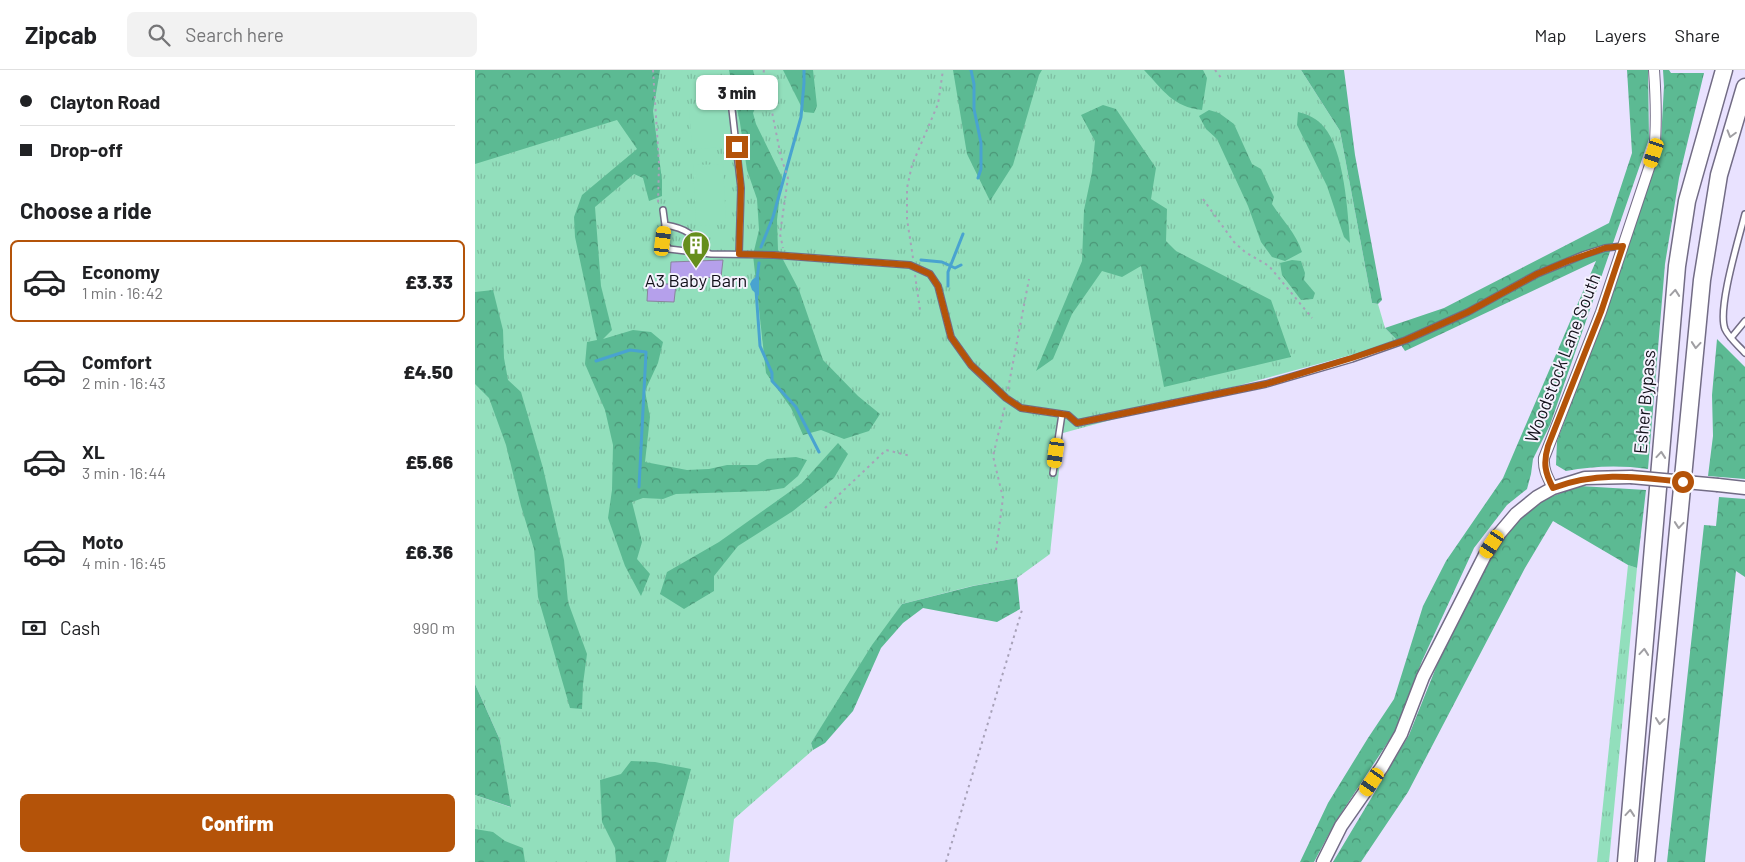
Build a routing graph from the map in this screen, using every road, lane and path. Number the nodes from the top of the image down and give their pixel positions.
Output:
1 (653, 70) edge
2 (765, 70) edge
3 (943, 70) edge
4 (1215, 70) edge
5 (1654, 70) edge
6 (1724, 70) edge
7 (1222, 79) dead end
8 (1745, 87) edge
9 (731, 101) dead end
10 (1203, 199) dead end
11 (663, 210) joint
12 (1745, 214) edge
13 (665, 225) junction
14 (1623, 246) junction
15 (709, 254) junction
16 (739, 254) junction
17 (785, 256) junction
18 (913, 265) dead end
19 (915, 274) dead end
20 (1029, 279) dead end
21 (920, 310) dead end
22 (1312, 318) dead end
23 (1745, 321) edge
24 (1731, 338) junction
25 (1745, 353) edge
26 (1006, 398) junction
27 (1062, 414) junction
28 (911, 456) dead end
29 (1053, 473) dead end
30 (1553, 488) junction
31 (1745, 488) edge
32 (825, 508) dead end
33 (996, 550) dead end
34 (1022, 610) dead end
35 (946, 862) edge
36 (1323, 862) edge
37 (1626, 862) edge
38 (1646, 862) edge

1 - 11 path
2 - 17 path
3 - 18 path
4 - 7 path
5 - 14 street, Woodstock Lane South
37 -> 6 highway, Esher Bypass
8 -> 38 highway
9 - 16 lane
10 - 22 path
11 - 13 lane
12 - 24 lane
13 - 15 lane
13 - 15 lane
14 - 27 lane
14 - 30 street, Woodstock Lane South
15 - 16 lane
16 - 17 lane
17 - 26 lane
19 - 21 path
20 - 26 path
23 - 24 lane
24 - 25 lane
26 - 27 lane
26 - 33 path
27 - 29 lane
28 - 32 path
30 - 31 street, bridge
30 - 36 street
34 - 35 path

